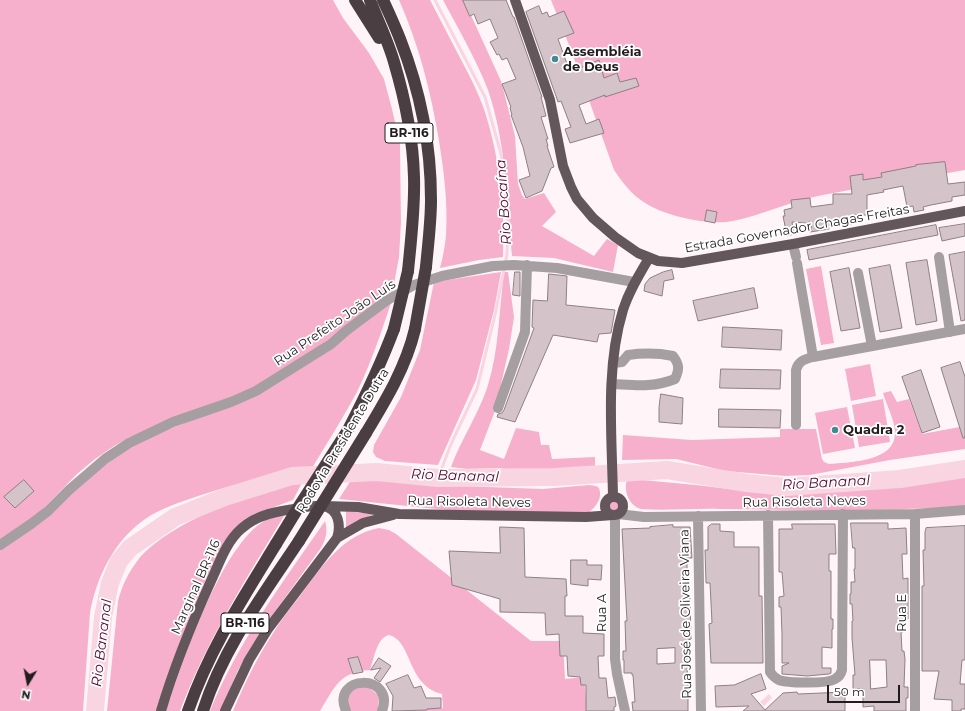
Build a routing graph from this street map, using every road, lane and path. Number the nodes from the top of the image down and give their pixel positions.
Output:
1 (355, 0) edge
2 (370, 0) edge
3 (383, 0) edge
4 (515, 0) edge
5 (394, 62) junction
6 (965, 211) edge
7 (793, 244) junction
8 (939, 257) dead end
9 (649, 258) junction
10 (527, 265) junction
11 (858, 273) dead end
12 (634, 282) junction
13 (965, 329) edge
14 (950, 332) junction
15 (872, 346) junction
16 (813, 357) junction
17 (613, 363) junction
18 (612, 384) junction
19 (498, 408) dead end
20 (796, 425) dead end
21 (613, 495) junction
22 (324, 506) junction
23 (605, 507) junction
24 (965, 510) edge
25 (617, 512) junction
26 (400, 514) junction
27 (843, 514) junction
28 (915, 514) junction
29 (768, 515) junction
30 (698, 516) junction
31 (586, 517) junction
32 (337, 538) junction
33 (0, 545) edge
34 (342, 710) edge
35 (160, 711) edge
36 (188, 711) edge
37 (204, 711) edge
38 (225, 711) edge
39 (382, 711) edge
40 (625, 711) edge
41 (701, 711) edge
42 (915, 711) edge

1 - 5 highway
2 - 5 highway, Rodovia Presidente Dutra / BR-116
3 - 37 highway, Rodovia Presidente Dutra / BR-116, bridge
4 - 9 main road, Estrada Governador Chagas Freitas
5 - 36 highway, Rodovia Presidente Dutra / BR-116, bridge
6 - 7 main road, Estrada Governador Chagas Freitas
7 - 9 main road, Estrada Governador Chagas Freitas
7 - 16 street
8 - 14 street
9 - 12 main road
10 - 12 street, Rua Prefeito João Luís
10 - 19 street
10 - 33 street, Rua Prefeito João Luís
11 - 15 street
12 - 17 main road
13 - 14 street
14 - 15 street
15 - 16 street
16 - 20 street
17 - 18 main road
17 - 18 street
18 - 21 main road
21 - 23 main road
21 - 25 main road
22 - 26 main road, Rua Risoleta Neves
22 - 32 main road
22 - 35 main road, Marginal BR-116
23 - 25 main road
23 - 31 main road
24 - 28 street, Rua Risoleta Neves
25 - 30 street, Rua Risoleta Neves
25 - 31 main road, Rua Risoleta Neves
25 - 40 street, Rua A
26 - 31 main road, Rua Risoleta Neves
26 - 32 main road
27 - 28 street, Rua Risoleta Neves
27 - 29 street, Rua Risoleta Neves
27 - 29 street
28 - 42 street, Rua E
29 - 30 street, Rua Risoleta Neves
30 - 41 street, Rua José de Oliveira Viana
32 - 38 main road
34 - 39 street

